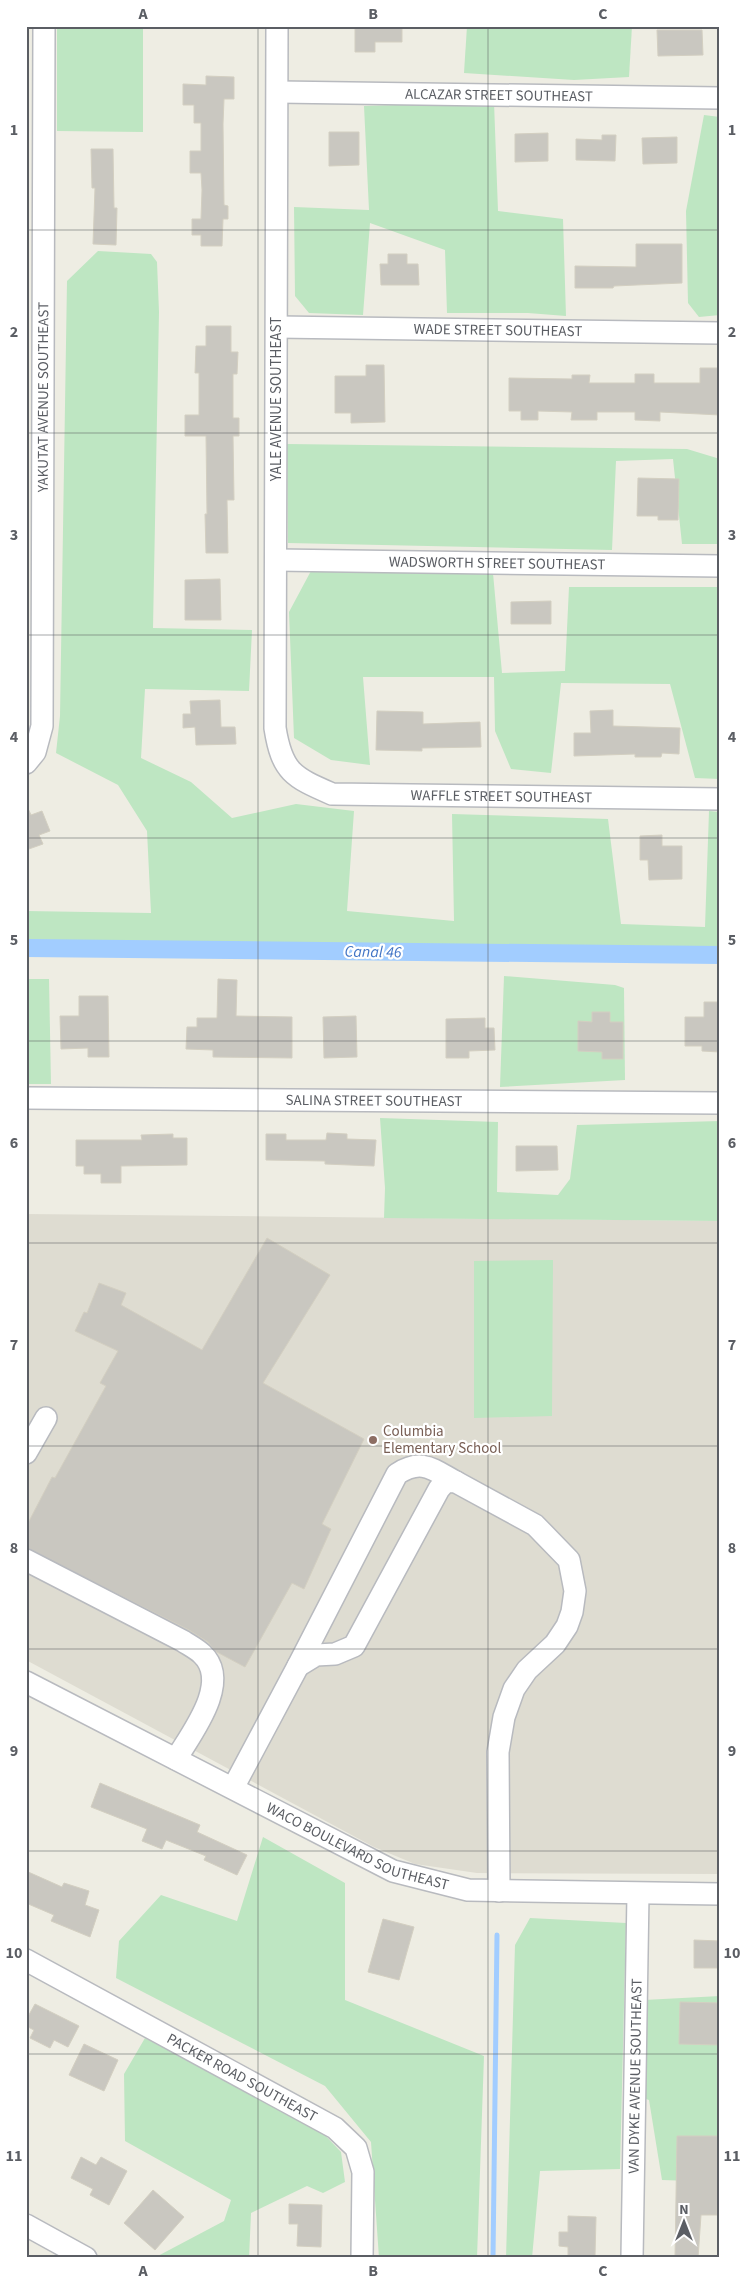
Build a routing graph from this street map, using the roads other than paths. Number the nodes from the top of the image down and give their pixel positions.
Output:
1 (44, 26) edge
2 (277, 26) edge
3 (278, 92) junction
4 (720, 98) edge
5 (277, 327) junction
6 (720, 333) edge
7 (276, 560) junction
8 (720, 566) edge
9 (26, 763) edge
10 (289, 769) joint
11 (720, 799) edge
12 (26, 1098) edge
13 (720, 1103) edge
14 (46, 1418) dead end
15 (26, 1453) edge
16 (456, 1482) junction
17 (26, 1560) edge
18 (298, 1666) junction
19 (26, 1682) edge
20 (176, 1759) junction
21 (233, 1788) junction
22 (498, 1890) junction
23 (638, 1894) junction
24 (720, 1894) edge
25 (26, 1960) edge
26 (26, 2225) edge
27 (86, 2258) edge
28 (362, 2258) edge
29 (632, 2258) edge

1 - 9 street, YAKUTAT AVENUE SOUTHEAST
2 - 3 street, YALE AVENUE SOUTHEAST
3 - 4 street, ALCAZAR STREET SOUTHEAST
3 - 5 street, YALE AVENUE SOUTHEAST
5 - 6 street, WADE STREET SOUTHEAST
5 - 7 street, YALE AVENUE SOUTHEAST
7 - 8 street, WADSWORTH STREET SOUTHEAST
7 - 10 street, YALE AVENUE SOUTHEAST
10 - 11 street, WAFFLE STREET SOUTHEAST
12 - 13 street, SALINA STREET SOUTHEAST
14 - 15 street
16 - 18 street
16 - 18 street
16 - 22 street
17 - 20 street
18 - 21 street
19 - 20 street, WACO BOULEVARD SOUTHEAST
20 - 21 street, WACO BOULEVARD SOUTHEAST
21 - 22 street, WACO BOULEVARD SOUTHEAST
22 - 23 street, WACO BOULEVARD SOUTHEAST
23 - 24 street, WACO BOULEVARD SOUTHEAST
23 - 29 street, VAN DYKE AVENUE SOUTHEAST
25 - 28 street, PACKER ROAD SOUTHEAST
26 - 27 street

